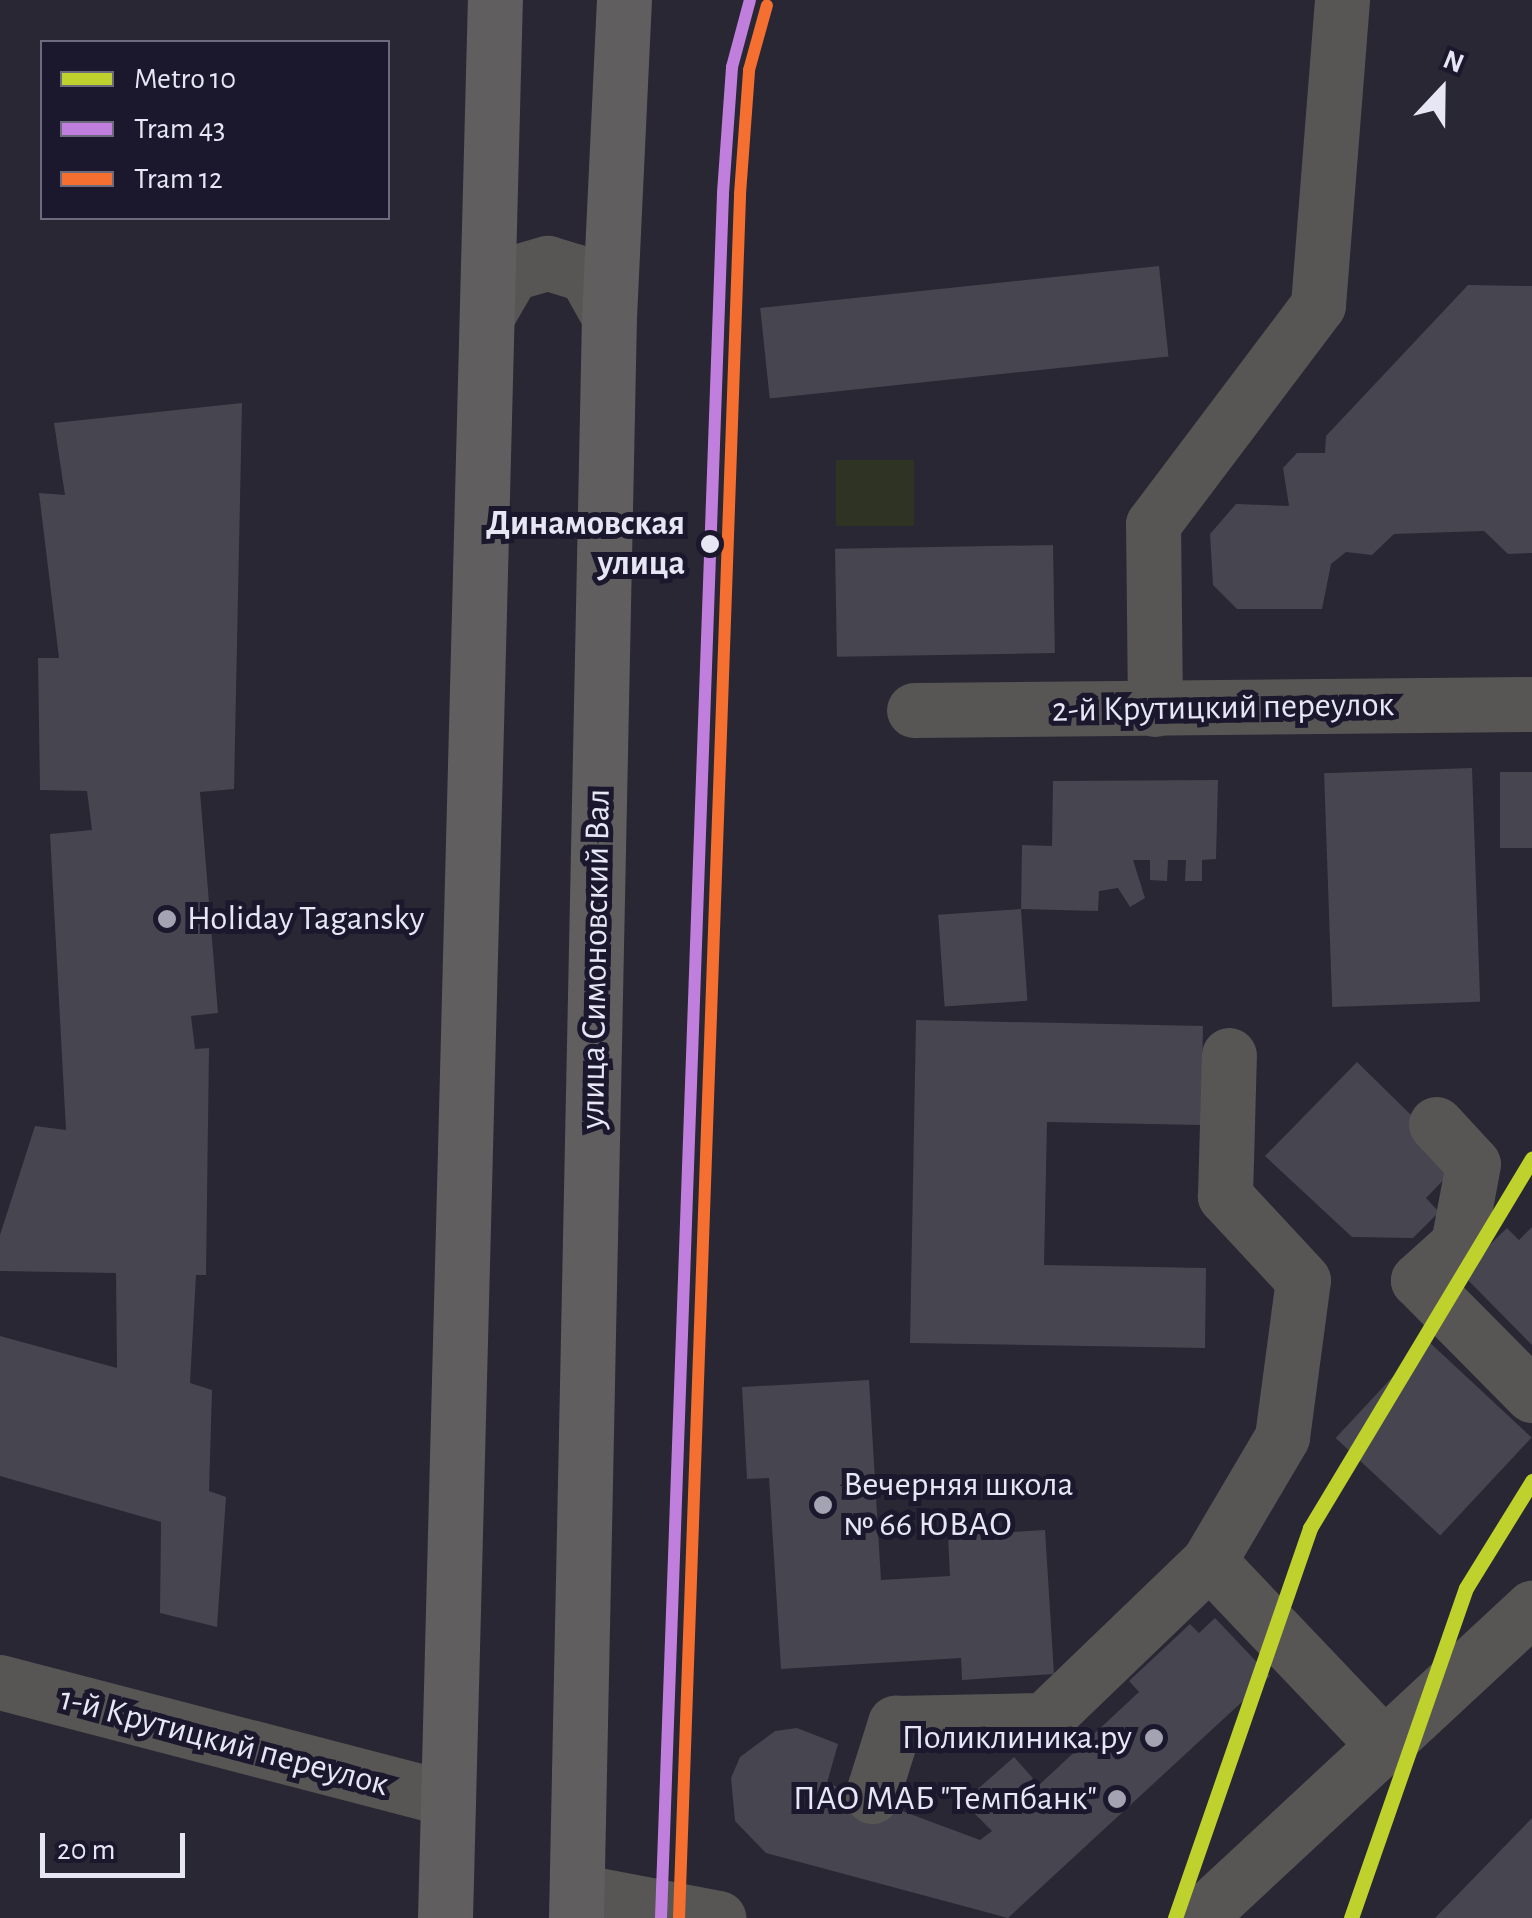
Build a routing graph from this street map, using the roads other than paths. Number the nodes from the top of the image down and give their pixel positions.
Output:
1 (495, 0) edge
2 (624, 0) edge
3 (1342, 0) edge
4 (486, 316) junction
5 (608, 317) junction
6 (1532, 704) edge
7 (1155, 709) junction
8 (914, 710) dead end
9 (1229, 1055) dead end
10 (1436, 1124) dead end
11 (1532, 1395) edge
12 (1209, 1561) junction
13 (1532, 1608) edge
14 (0, 1682) edge
15 (1384, 1744) junction
16 (872, 1796) dead end
17 (448, 1799) junction
18 (576, 1905) edge
19 (444, 1918) edge
20 (718, 1918) edge
21 (1198, 1918) edge

1 - 4 main road
2 - 5 main road, улица Симоновский Вал
3 - 7 street
4 - 5 street
4 - 17 main road
5 - 18 main road, улица Симоновский Вал
6 - 7 street, 2-й Крутицкий переулок
7 - 8 street, 2-й Крутицкий переулок
9 - 12 street
10 - 11 street
12 - 15 street
12 - 16 street
13 - 15 street
14 - 17 street, 1-й Крутицкий переулок
15 - 21 street
17 - 19 main road
18 - 20 street

